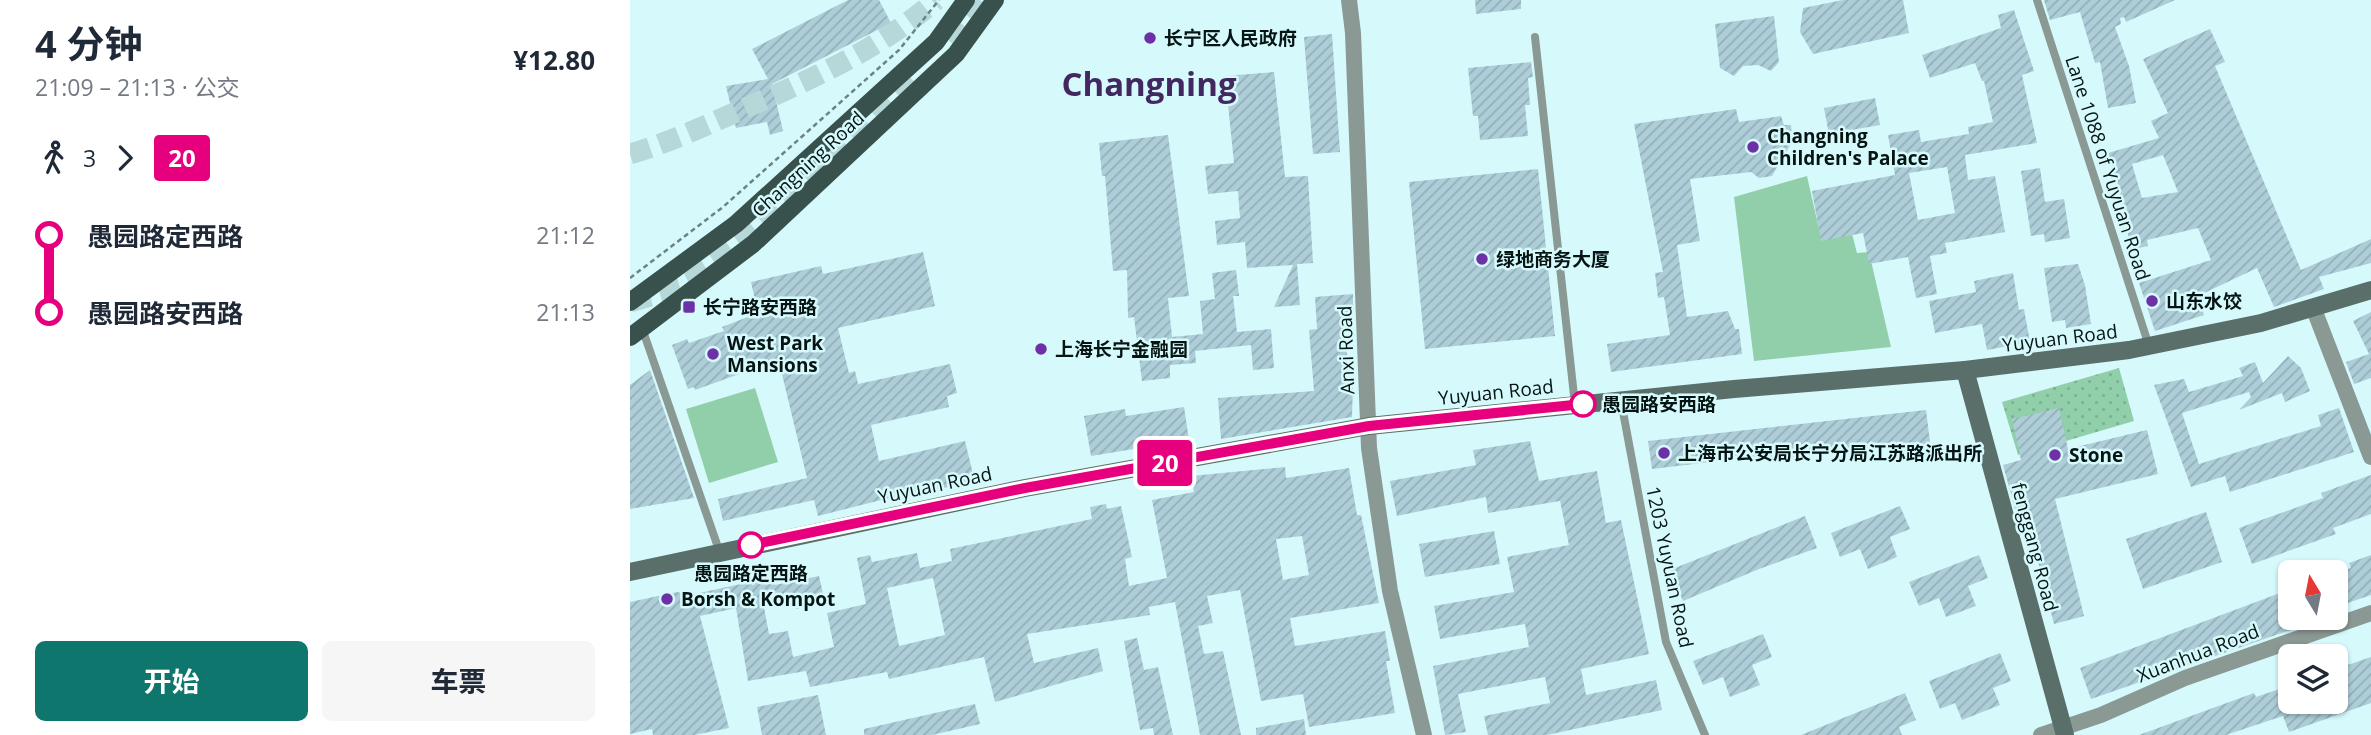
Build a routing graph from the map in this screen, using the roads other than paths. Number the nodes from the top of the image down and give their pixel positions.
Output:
1 (966, 0) edge
2 (995, 0) edge
3 (1349, 0) edge
4 (2037, 0) edge
5 (1535, 37) dead end
6 (2371, 290) edge
7 (630, 302) edge
8 (2313, 307) junction
9 (636, 332) edge
10 (2149, 346) junction
11 (1965, 370) junction
12 (1621, 401) junction
13 (1575, 405) junction
14 (1369, 426) junction
15 (2371, 457) edge
16 (720, 553) junction
17 (630, 572) edge
18 (2371, 613) edge
19 (2064, 732) edge
20 (1423, 735) edge
21 (1705, 735) edge
22 (2041, 735) edge

1 - 7 main road, Changning Road
2 - 9 main road, Changning Road
3 - 14 street, Anxi Road
4 - 10 lane, Lane 1088 of Yuyuan Road
5 - 13 lane
6 - 8 main road, Yuyuan Road
8 - 10 main road, Yuyuan Road
8 - 15 street
9 - 16 lane
10 - 11 main road, Yuyuan Road
11 - 12 main road, Yuyuan Road
11 - 19 main road, fenggang Road
12 - 13 main road, Yuyuan Road
12 - 21 lane, 1203 Yuyuan Road
13 - 14 main road, Yuyuan Road
14 - 16 main road, Yuyuan Road
14 - 20 street, Anxi Road
16 - 17 main road, Yuyuan Road
18 - 19 street, Xuanhua Road
19 - 22 street, Xuanhua Road

